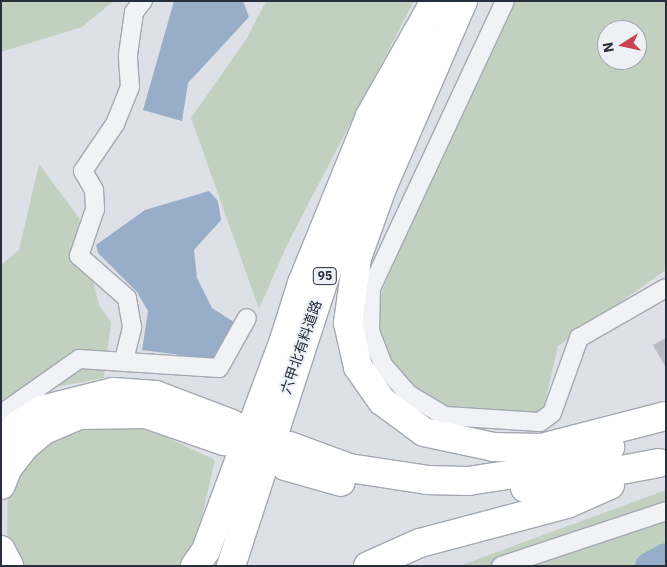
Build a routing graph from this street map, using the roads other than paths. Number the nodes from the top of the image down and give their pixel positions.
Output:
1 (143, 1) edge
2 (435, 1) edge
3 (455, 1) edge
4 (463, 1) edge
5 (505, 1) edge
6 (666, 288) edge
7 (247, 318) dead end
8 (284, 340) junction
9 (124, 360) junction
10 (1, 414) edge
11 (666, 416) edge
12 (666, 423) edge
13 (1, 445) edge
14 (662, 461) edge
15 (1, 485) edge
16 (666, 511) edge
17 (1, 550) edge
18 (9, 566) edge
19 (195, 566) edge
20 (215, 566) edge
21 (231, 566) edge
22 (368, 566) edge
23 (501, 566) edge

1 - 9 street
2 - 8 main road, 六甲北有料道路 / 95
3 - 21 main road, 六甲北有料道路 / 95
4 - 11 main road
5 - 6 street
7 - 9 street
8 - 19 main road
8 - 20 main road, 六甲北有料道路 / 95
9 - 10 street
12 - 14 main road
13 - 15 main road
14 - 22 main road
16 - 23 street
17 - 18 main road

